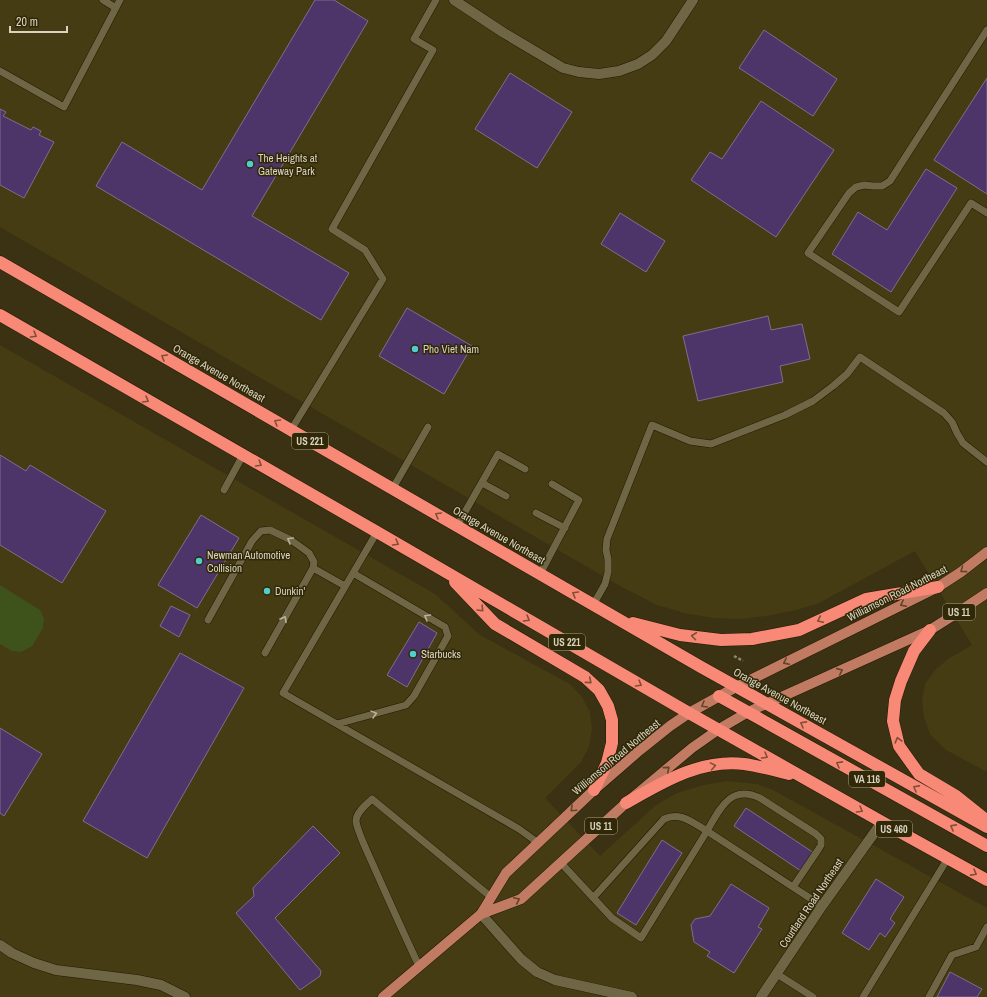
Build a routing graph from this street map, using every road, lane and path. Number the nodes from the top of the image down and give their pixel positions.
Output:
1 (103, 0) edge
2 (120, 0) edge
3 (436, 0) edge
4 (454, 0) edge
5 (693, 0) edge
6 (116, 8) junction
7 (987, 30) edge
8 (0, 71) edge
9 (987, 213) edge
10 (0, 262) edge
11 (0, 315) edge
12 (428, 428) dead end
13 (291, 430) junction
14 (243, 455) junction
15 (987, 462) edge
16 (525, 469) dead end
17 (482, 483) junction
18 (552, 484) dead end
19 (393, 488) junction
20 (224, 490) dead end
21 (506, 496) dead end
22 (536, 513) dead end
23 (457, 526) junction
24 (565, 528) junction
25 (376, 532) junction
26 (987, 552) edge
27 (313, 568) junction
28 (445, 571) junction
29 (353, 573) junction
30 (540, 574) junction
31 (345, 586) junction
32 (938, 587) junction
33 (987, 593) edge
34 (593, 605) junction
35 (208, 620) dead end
36 (620, 620) junction
37 (930, 630) junction
38 (265, 653) dead end
39 (736, 687) junction
40 (719, 696) junction
41 (766, 704) junction
42 (748, 712) junction
43 (689, 713) junction
44 (337, 724) junction
45 (719, 729) junction
46 (802, 777) junction
47 (594, 790) junction
48 (626, 803) junction
49 (987, 821) edge
50 (882, 822) junction
51 (987, 828) edge
52 (707, 831) junction
53 (537, 842) junction
54 (987, 846) edge
55 (948, 858) junction
56 (561, 863) junction
57 (987, 880) edge
58 (793, 887) junction
59 (491, 898) junction
60 (593, 898) junction
61 (822, 906) junction
62 (481, 914) junction
63 (987, 927) edge
64 (0, 945) edge
65 (419, 966) junction
66 (777, 974) junction
67 (185, 997) edge
68 (383, 997) edge
69 (632, 997) edge
70 (761, 997) edge
71 (813, 997) edge
72 (863, 997) edge
73 (930, 997) edge

1 - 6 lane
2 - 6 lane
3 - 13 lane
4 - 5 street
6 - 8 lane
7 - 9 lane
13 -> 10 highway, Orange Avenue Northeast / US 221
11 -> 14 highway, US 221
12 - 19 lane
13 - 19 highway, Orange Avenue Northeast / US 221
14 - 20 lane
14 -> 25 highway, US 221
15 - 34 lane
16 - 17 lane
17 - 21 lane
17 - 23 lane
18 - 24 lane
23 -> 19 highway, Orange Avenue Northeast / US 221
22 - 24 lane
23 - 30 highway, Orange Avenue Northeast / US 221
24 - 30 lane
25 -> 28 highway, US 221
25 - 29 lane
26 -> 32 main road, Williamson Road Northeast / US 11
27 - 31 lane
27 -> 35 lane
38 -> 27 lane
28 -> 43 highway, US 221
28 -> 47 highway
29 - 31 lane
44 -> 29 lane
34 -> 30 highway, Orange Avenue Northeast / US 221
31 - 44 lane
32 -> 36 highway
32 -> 39 main road, Williamson Road Northeast / US 11
33 - 37 main road, Williamson Road Northeast / US 11
34 - 36 highway, Orange Avenue Northeast / US 221
36 - 39 highway, Orange Avenue Northeast / US 221
41 -> 37 main road, Williamson Road Northeast / US 11
49 -> 37 highway
39 - 40 main road, Williamson Road Northeast / US 11
39 - 41 highway, Orange Avenue Northeast
40 - 42 highway, VA 116
40 -> 43 main road, Williamson Road Northeast / US 11
41 - 42 main road, Williamson Road Northeast / US 11
51 -> 41 highway, Orange Avenue Northeast
42 - 45 main road, Williamson Road Northeast / US 11
54 -> 42 highway, VA 116
43 - 45 highway, US 221
43 - 47 main road, Williamson Road Northeast / US 11
44 - 53 lane
45 -> 46 highway, US 460
48 -> 45 main road, Williamson Road Northeast / US 11
48 -> 46 highway
46 -> 50 highway, US 460
47 -> 53 main road, Williamson Road Northeast / US 11
48 - 56 main road, Williamson Road Northeast / US 11
50 - 55 highway, US 460
50 - 61 street, Courtland Road Northeast
52 - 58 lane
52 - 58 lane
52 - 60 lane
52 - 60 lane
53 - 59 main road, Williamson Road Northeast / US 11
55 -> 57 highway, US 460
55 - 72 lane
56 - 60 lane
62 -> 56 main road, Williamson Road Northeast / US 11
58 - 61 lane
59 - 62 main road, Williamson Road Northeast / US 11
59 - 65 lane
61 - 66 street, Courtland Road Northeast
62 - 65 main road, Williamson Road Northeast / US 11
62 - 69 street
63 - 73 lane
64 - 67 street
65 - 68 main road, Williamson Road Northeast / US 11
66 - 70 street, Courtland Road Northeast
66 - 71 lane

